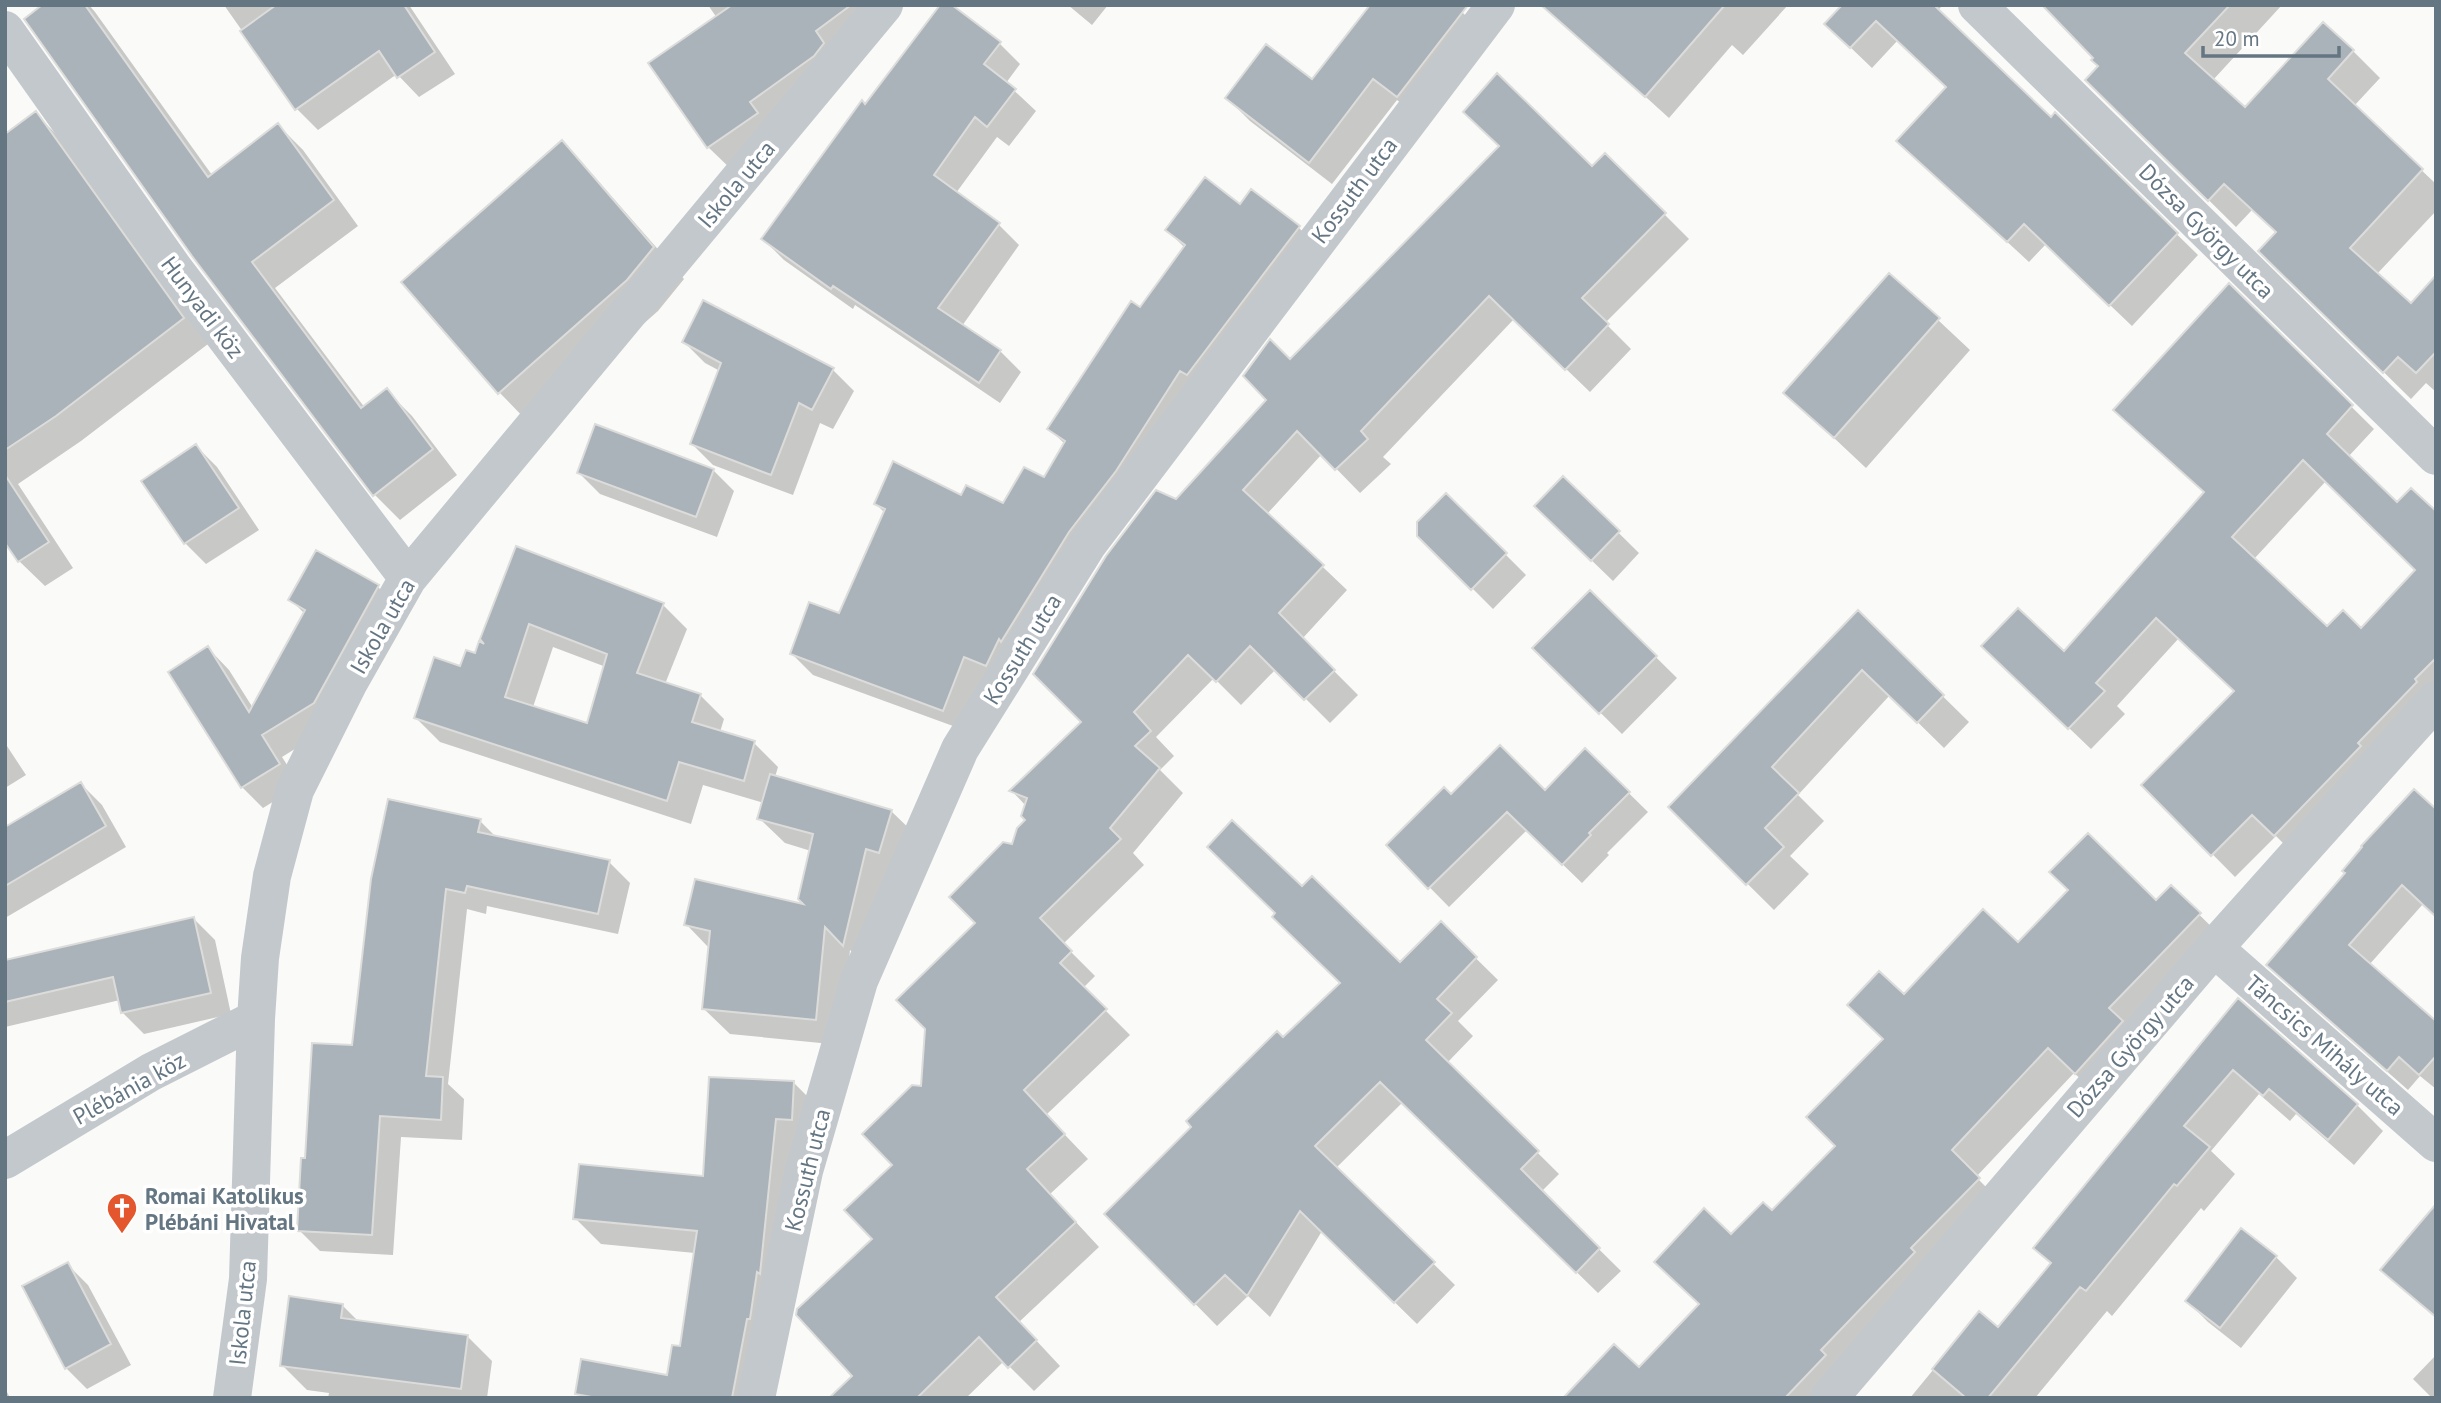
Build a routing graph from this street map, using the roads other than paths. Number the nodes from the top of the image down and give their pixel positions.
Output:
1 (884, 5) edge
2 (1496, 5) edge
3 (1977, 5) edge
4 (5, 30) edge
5 (2436, 456) edge
6 (408, 578) junction
7 (2436, 700) edge
8 (2214, 948) junction
9 (256, 1019) junction
10 (2436, 1142) edge
11 (5, 1160) edge
12 (232, 1398) edge
13 (757, 1398) edge
14 (1829, 1398) edge

1 - 6 street, Iskola utca
2 - 13 street, Kossuth utca
3 - 5 street, Dózsa György utca
4 - 6 street, Hunyadi köz
6 - 9 street, Iskola utca
7 - 8 street, Dózsa György utca
8 - 10 street, Táncsics Mihály utca
8 - 14 street, Dózsa György utca
9 - 11 street, Plébánia köz
9 - 12 street, Iskola utca

